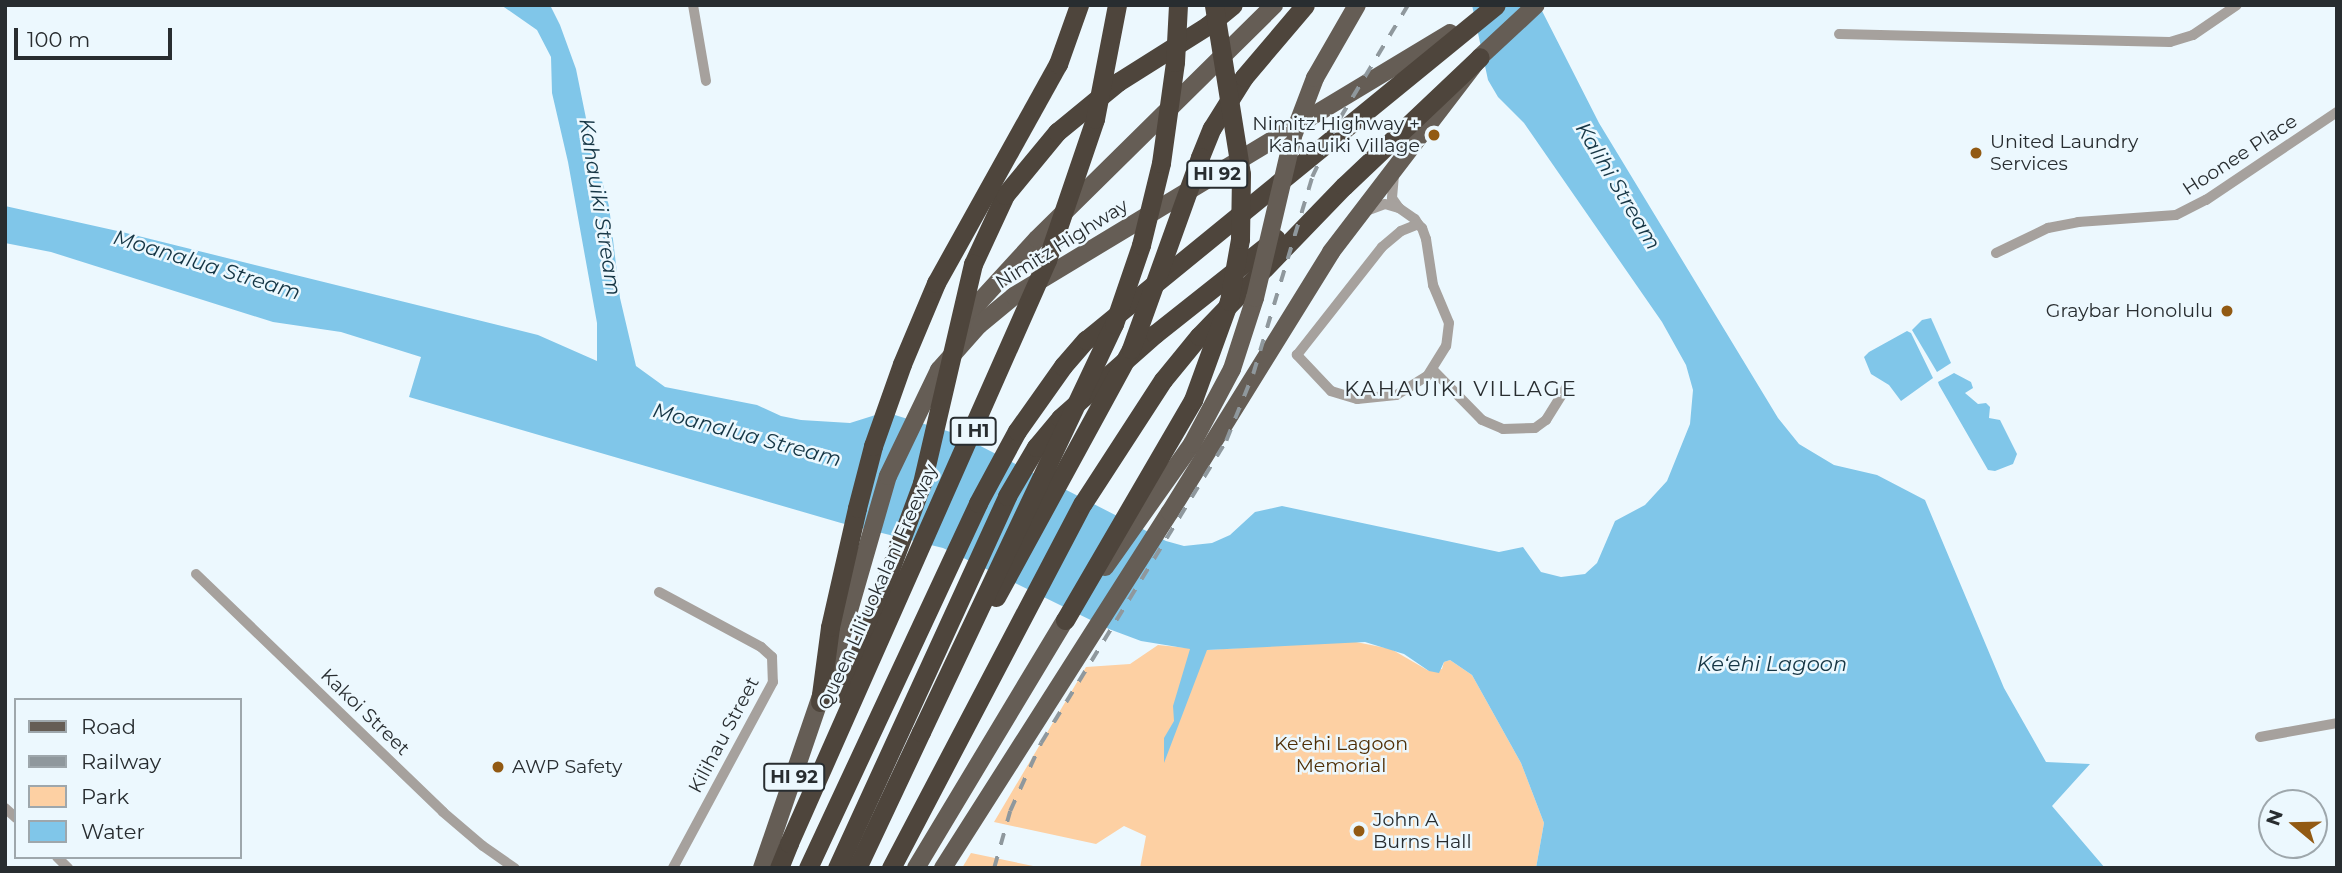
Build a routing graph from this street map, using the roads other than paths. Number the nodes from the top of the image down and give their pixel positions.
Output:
1 (693, 5) edge
2 (1079, 5) edge
3 (1117, 5) edge
4 (1178, 5) edge
5 (1305, 5) edge
6 (1357, 5) edge
7 (1495, 5) edge
8 (1536, 5) edge
9 (2237, 5) edge
10 (1227, 6) edge
11 (1273, 6) edge
12 (1460, 31) junction
13 (1839, 34) dead end
14 (1480, 57) junction
15 (706, 81) dead end
16 (2337, 112) edge
17 (1395, 170) junction
18 (1344, 186) junction
19 (1399, 208) junction
20 (1363, 213) junction
21 (1418, 224) junction
22 (1996, 253) dead end
23 (1433, 370) junction
24 (1566, 388) dead end
25 (888, 476) junction
26 (196, 574) dead end
27 (659, 592) dead end
28 (1065, 620) junction
29 (820, 702) junction
30 (2337, 723) edge
31 (921, 732) junction
32 (2260, 737) dead end
33 (789, 843) junction
34 (515, 868) edge
35 (673, 868) edge
36 (762, 868) edge
37 (779, 868) edge
38 (808, 868) edge
39 (837, 868) edge
40 (857, 868) edge
41 (891, 868) edge
42 (916, 868) edge
43 (943, 868) edge

1 - 15 street
2 - 29 highway
3 - 33 highway, Queen Liliʻuokalani Freeway / I H1, bridge
4 - 31 highway, bridge
5 - 31 highway, bridge
6 - 28 main road, bridge
7 - 12 highway
8 - 14 main road
9 - 13 street
10 - 28 highway, bridge
10 - 33 highway, bridge
11 - 25 main road, bridge
12 - 25 main road, Nimitz Highway / HI 92, bridge
12 - 38 highway
14 - 17 main road
14 - 18 highway
16 - 22 street, Hoonee Place
17 - 19 street
17 - 20 main road
18 - 39 highway, bridge
18 - 41 highway, bridge
19 - 20 street
19 - 21 street
20 - 43 main road
21 - 23 street
21 - 23 street
23 - 24 street
25 - 29 main road, Nimitz Highway / HI 92
26 - 34 street, Kakoi Street
27 - 35 street, Kilihau Street
28 - 42 main road
29 - 36 main road, Nimitz Highway / HI 92
30 - 32 street
31 - 40 highway
33 - 37 highway, Queen Liliʻuokalani Freeway / I H1

